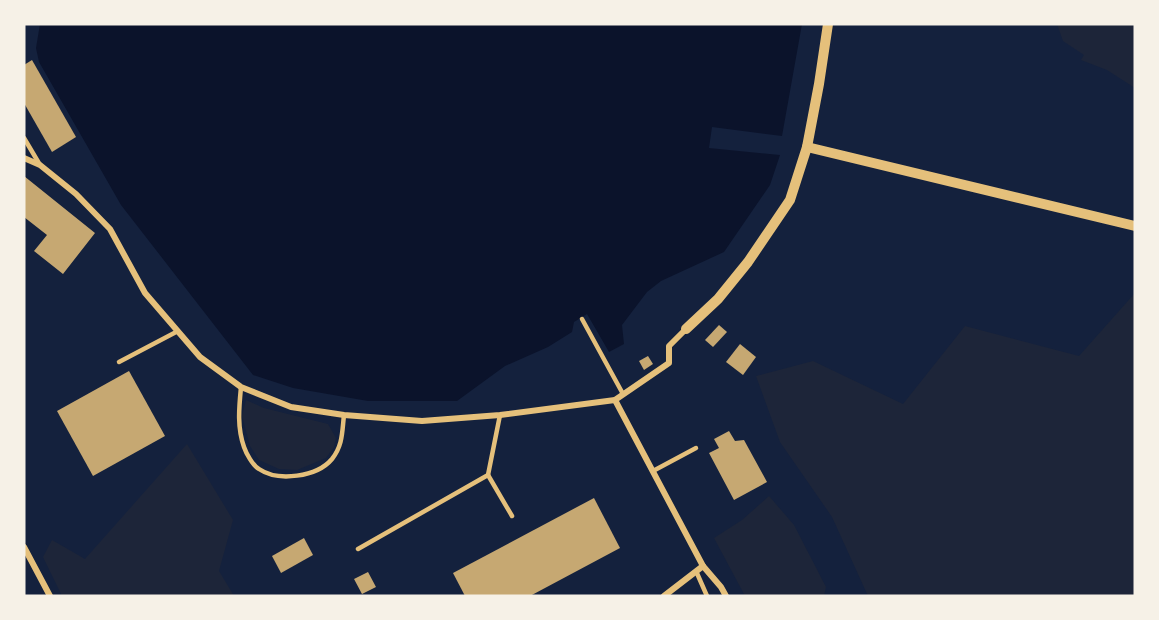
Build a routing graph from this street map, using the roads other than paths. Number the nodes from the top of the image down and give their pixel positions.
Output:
1 (828, 24) edge
2 (24, 138) edge
3 (807, 147) junction
4 (24, 158) edge
5 (40, 165) junction
6 (1135, 226) edge
7 (582, 320) dead end
8 (686, 329) joint
9 (178, 331) junction
10 (120, 362) dead end
11 (241, 387) junction
12 (623, 394) junction
13 (615, 400) junction
14 (344, 415) junction
15 (500, 415) junction
16 (696, 448) dead end
17 (653, 471) junction
18 (488, 474) junction
19 (512, 516) dead end
20 (24, 547) edge
21 (358, 549) dead end
22 (703, 566) junction
23 (696, 571) junction
24 (50, 596) edge
25 (664, 596) edge
26 (707, 596) edge
27 (726, 596) edge

1 - 3 street
2 - 5 lane
3 - 6 street
3 - 8 street
4 - 5 street
5 - 9 street
7 - 12 lane
8 - 12 street
9 - 10 lane
9 - 11 street
11 - 14 street
11 - 14 lane
12 - 13 street
13 - 15 street
13 - 17 street
14 - 15 street
15 - 18 lane
16 - 17 lane
17 - 22 street
18 - 19 lane
18 - 21 lane
20 - 24 street
22 - 23 street
22 - 27 street
23 - 25 street
23 - 26 lane

